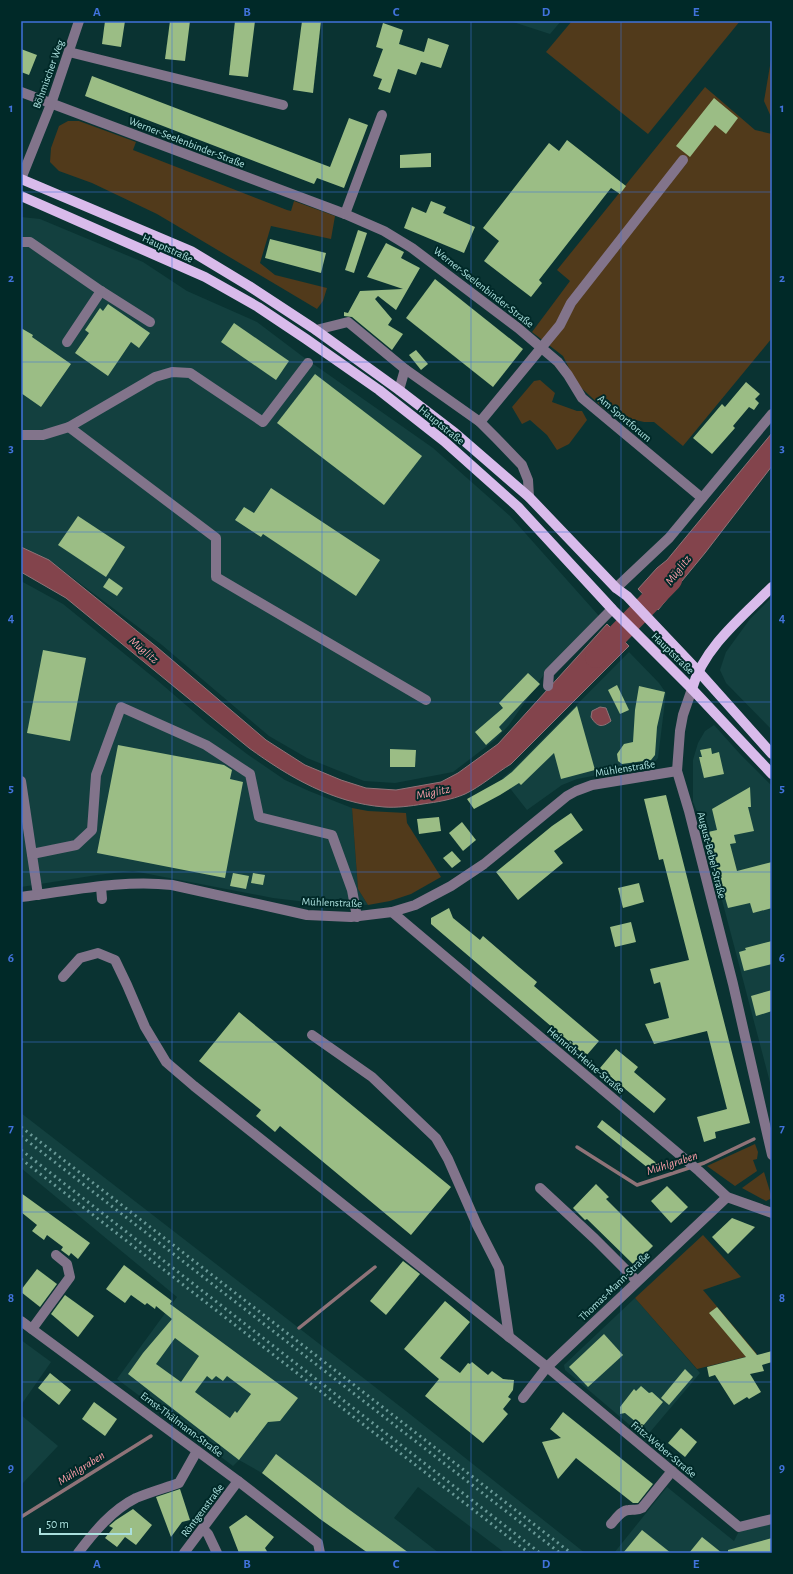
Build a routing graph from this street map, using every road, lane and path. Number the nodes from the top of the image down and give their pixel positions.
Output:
1 (79, 21) edge
2 (69, 52) junction
3 (21, 92) edge
4 (51, 104) junction
5 (283, 105) dead end
6 (382, 115) dead end
7 (683, 160) dead end
8 (21, 179) edge
9 (21, 196) edge
10 (345, 214) junction
11 (21, 242) edge
12 (102, 291) junction
13 (150, 322) dead end
14 (316, 330) junction
15 (67, 342) dead end
16 (542, 348) junction
17 (308, 363) dead end
18 (405, 369) junction
19 (399, 390) junction
20 (772, 414) edge
21 (480, 422) junction
22 (69, 428) junction
23 (21, 435) edge
24 (529, 497) junction
25 (702, 498) junction
26 (772, 587) edge
27 (616, 588) junction
28 (612, 610) junction
29 (698, 671) junction
30 (548, 686) dead end
31 (692, 689) junction
32 (426, 700) dead end
33 (772, 754) edge
34 (677, 772) junction
35 (772, 774) edge
36 (21, 781) edge
37 (32, 854) junction
38 (101, 887) junction
39 (38, 895) junction
40 (21, 897) edge
41 (102, 899) dead end
42 (392, 912) junction
43 (357, 917) junction
44 (63, 977) dead end
45 (312, 1035) dead end
46 (772, 1155) edge
47 (540, 1188) dead end
48 (727, 1197) junction
49 (772, 1214) edge
50 (56, 1255) dead end
51 (637, 1281) junction
52 (21, 1321) edge
53 (32, 1329) junction
54 (509, 1337) junction
55 (547, 1367) junction
56 (523, 1398) dead end
57 (197, 1451) junction
58 (672, 1471) junction
59 (238, 1481) junction
60 (772, 1518) edge
61 (611, 1524) dead end
62 (203, 1529) junction
63 (78, 1553) edge
64 (184, 1553) edge
65 (217, 1553) edge
66 (320, 1553) edge

1 - 2 street, Böhmischer Weg
2 - 4 street, Böhmischer Weg
2 - 5 street
3 - 4 street, Werner-Seelenbinder-Straße
4 - 8 street, Böhmischer Weg
4 - 10 street, Werner-Seelenbinder-Straße
6 - 10 street
7 - 16 street
8 - 14 main road, Hauptstraße
9 - 28 main road, Hauptstraße
10 - 16 street, Werner-Seelenbinder-Straße
11 - 12 street
12 - 13 street
12 - 15 street
14 - 18 street
14 - 19 main road, Hauptstraße
16 - 21 street
16 - 25 street, Am Sportforum
17 - 22 street
18 - 19 street
18 - 21 street
19 - 24 main road, Hauptstraße
20 - 25 street
21 - 24 street
22 - 23 street
22 - 32 street
24 - 27 main road, Hauptstraße
25 - 27 street
26 - 29 main road, August-Bebel-Straße
27 - 29 main road, Hauptstraße
28 - 30 street
28 - 31 main road, Hauptstraße
29 - 31 main road, August-Bebel-Straße
29 - 33 main road, Hauptstraße
31 - 34 street, August-Bebel-Straße
31 - 35 main road, Hauptstraße
34 - 42 street, Mühlenstraße
34 - 46 street, August-Bebel-Straße
36 - 37 street
37 - 39 street
37 - 43 street
38 - 39 street, Mühlenstraße
38 - 41 street
38 - 43 street, Mühlenstraße
39 - 40 street, Mühlenstraße
42 - 43 street, Mühlenstraße
42 - 48 street, Heinrich-Heine-Straße
44 - 54 street, Fritz-Weber-Straße
45 - 54 street
47 - 51 street
48 - 49 street, Heinrich-Heine-Straße
48 - 51 street, Thomas-Mann-Straße
50 - 53 street
51 - 55 street, Thomas-Mann-Straße
52 - 53 street, Ernst-Thälmann-Straße
53 - 57 street, Ernst-Thälmann-Straße
54 - 55 street, Fritz-Weber-Straße
55 - 56 street, Thomas-Mann-Straße
55 - 58 street, Fritz-Weber-Straße
57 - 59 street, Ernst-Thälmann-Straße
57 - 63 street
58 - 60 street, Fritz-Weber-Straße
58 - 61 street
59 - 62 street, Röntgenstraße
59 - 66 street, Ernst-Thälmann-Straße
62 - 64 street, Röntgenstraße
62 - 65 street

